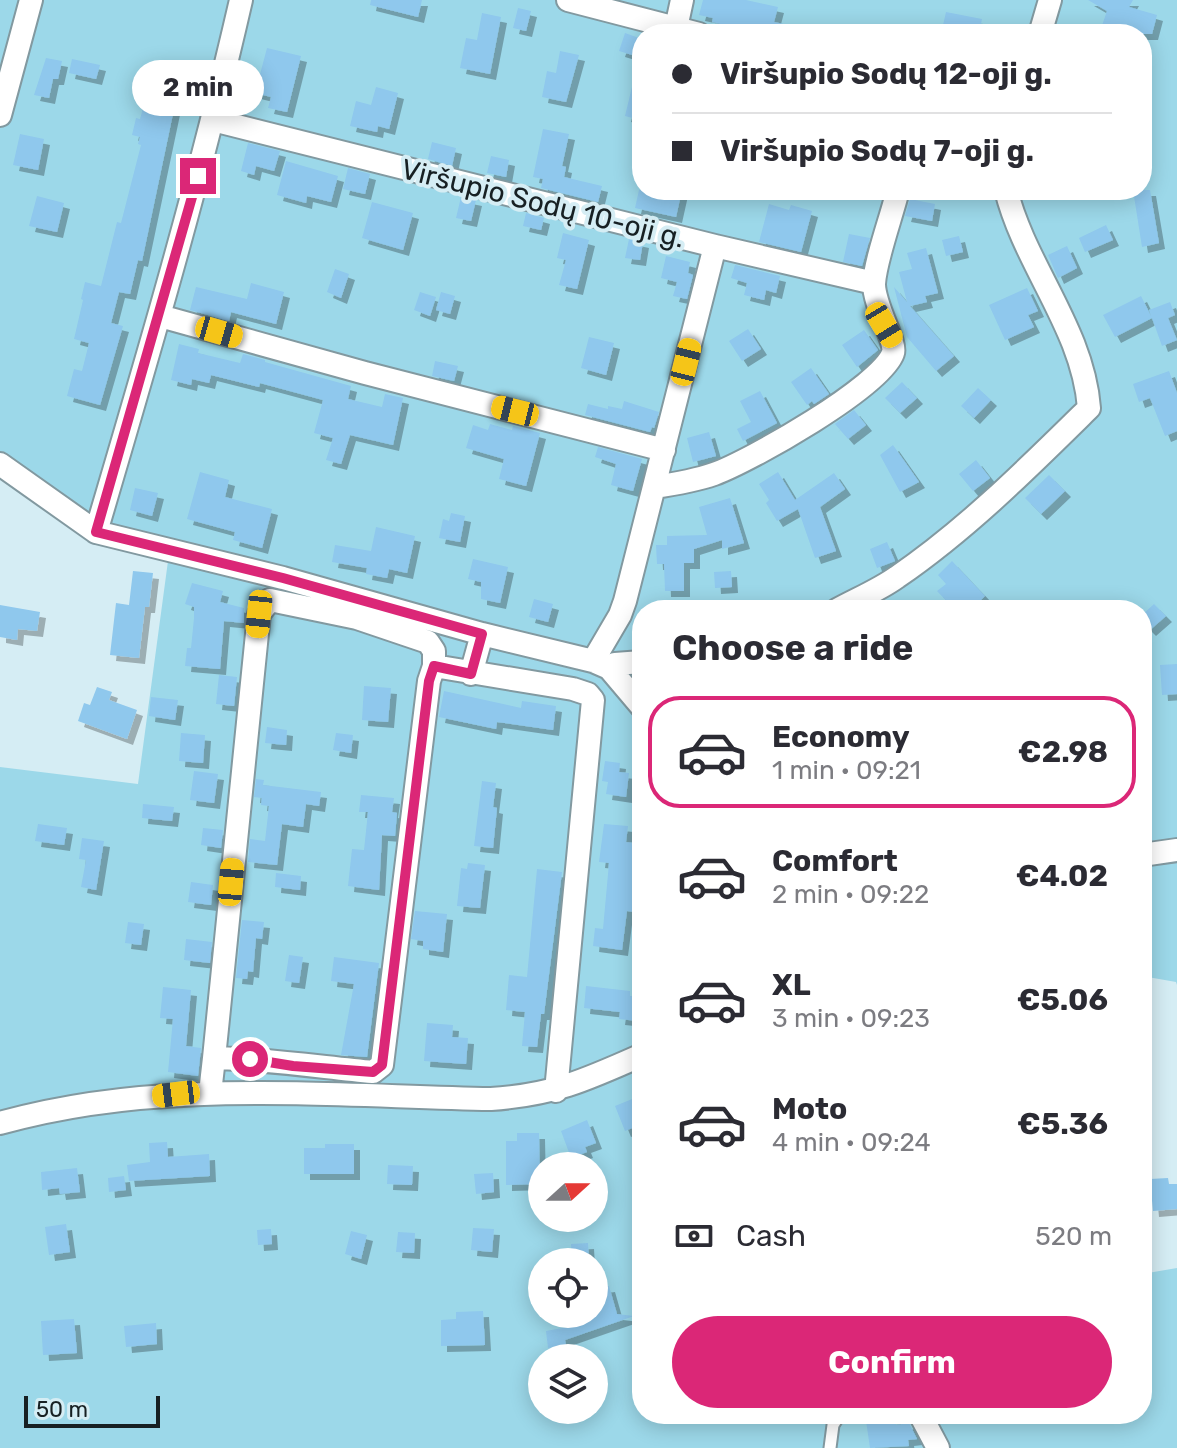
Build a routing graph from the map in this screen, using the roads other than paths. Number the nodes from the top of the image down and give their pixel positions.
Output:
1 (31, 0) edge
2 (241, 0) edge
3 (568, 0) edge
4 (682, 0) edge
5 (1050, 0) edge
6 (661, 24) edge
7 (677, 24) edge
8 (1043, 24) edge
9 (0, 115) edge
10 (213, 120) junction
11 (895, 200) edge
12 (1009, 200) edge
13 (715, 246) junction
14 (874, 283) junction
15 (160, 316) junction
16 (664, 450) junction
17 (0, 464) edge
18 (654, 487) junction
19 (96, 532) junction
20 (855, 600) edge
21 (482, 634) junction
22 (632, 663) edge
23 (601, 664) junction
24 (434, 666) junction
25 (471, 674) junction
26 (632, 697) edge
27 (1177, 850) edge
28 (1152, 854) edge
29 (214, 1058) junction
30 (632, 1059) edge
31 (556, 1091) junction
32 (210, 1093) junction
33 (0, 1123) edge
34 (834, 1424) edge
35 (925, 1424) edge
36 (830, 1448) edge
37 (938, 1448) edge

1 - 9 street
2 - 10 street
3 - 6 street
4 - 7 street
5 - 8 street
10 - 13 street, Viršupio Sodų 10-oji g.
10 - 15 street
11 - 14 street
12 - 20 street
13 - 14 street, Viršupio Sodų 10-oji g.
13 - 16 street
14 - 18 street
15 - 16 street
15 - 19 street
16 - 18 street
17 - 19 street
18 - 23 street
19 - 21 street
21 - 23 street
21 - 25 street
22 - 23 street
23 - 26 street
24 - 25 street
24 - 29 street
24 - 29 street
25 - 31 street
27 - 28 street
29 - 32 street
30 - 31 street
31 - 32 street
32 - 33 street
34 - 36 lane
35 - 37 street

